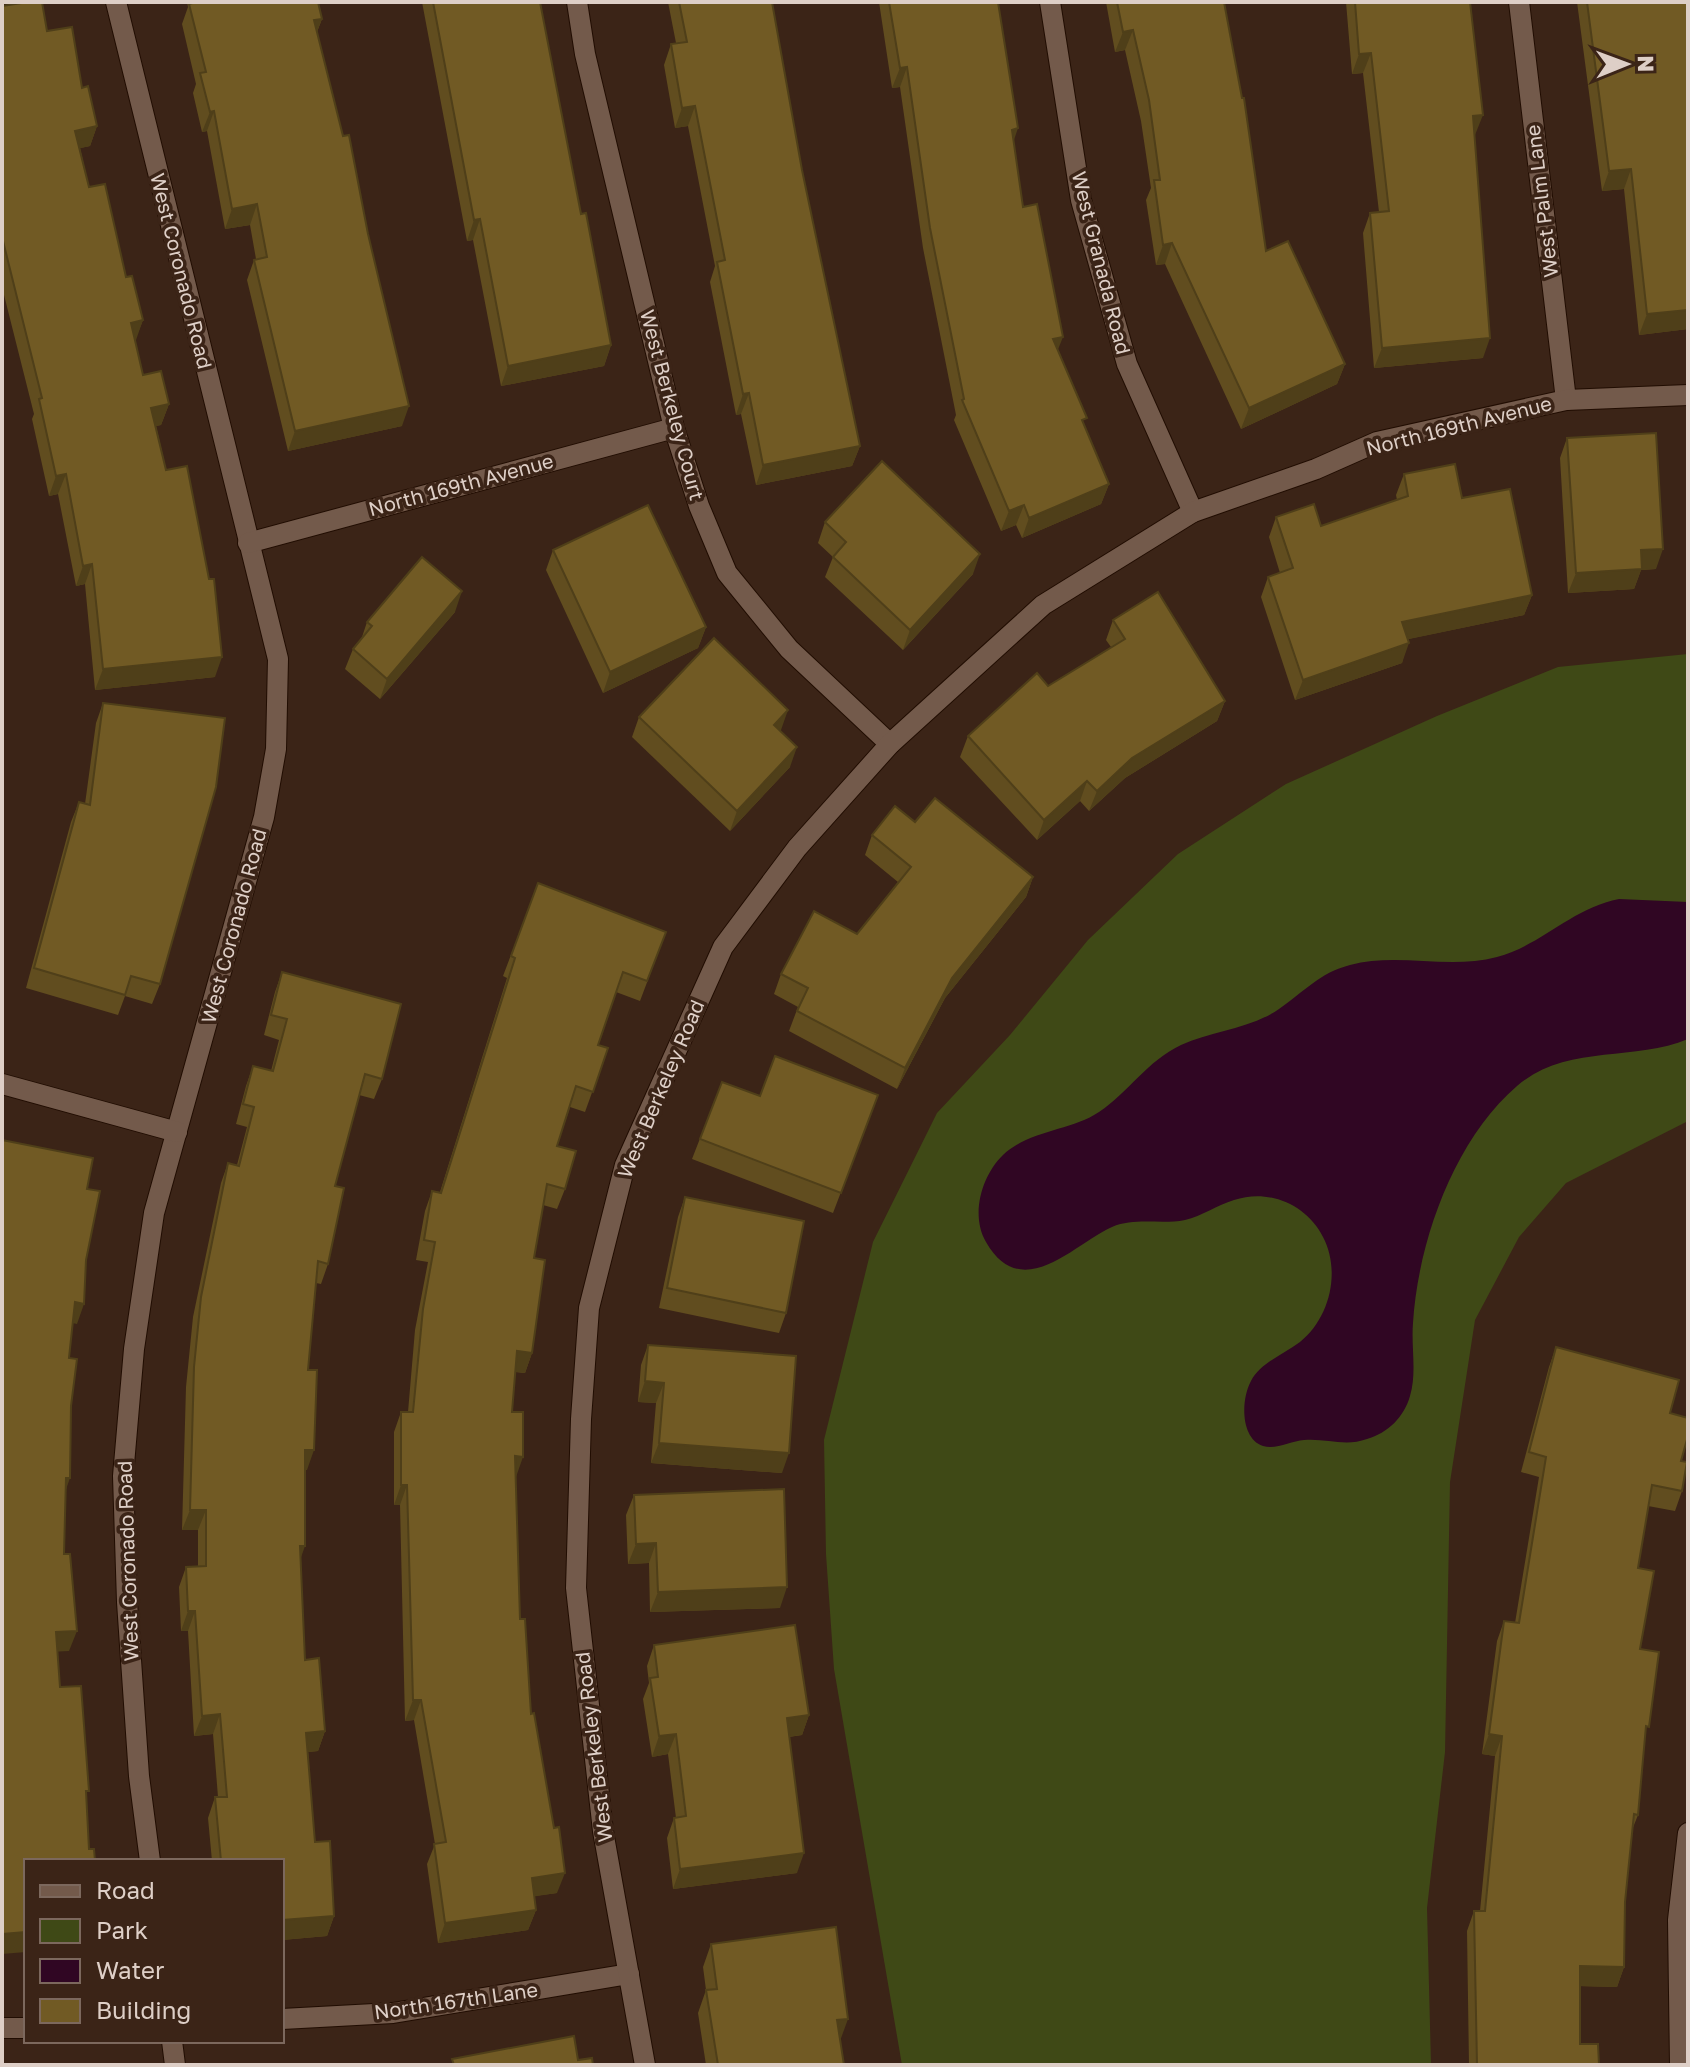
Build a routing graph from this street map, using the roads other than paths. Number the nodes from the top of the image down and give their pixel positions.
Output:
1 (116, 2) edge
2 (577, 2) edge
3 (1050, 2) edge
4 (1519, 2) edge
5 (1688, 395) edge
6 (1566, 400) junction
7 (674, 428) junction
8 (1193, 512) junction
9 (248, 543) junction
10 (890, 744) junction
11 (2, 1084) edge
12 (177, 1132) junction
13 (1688, 1833) edge
14 (150, 1859) edge
15 (629, 1974) junction
16 (284, 2019) edge
17 (2, 2028) edge
18 (24, 2028) edge
19 (172, 2043) edge
20 (175, 2065) edge
21 (645, 2065) edge
22 (1680, 2065) edge

1 - 9 street, West Coronado Road
2 - 7 street, West Berkeley Court
3 - 8 street, West Granada Road
4 - 6 street, West Palm Lane
5 - 6 street, North 169th Avenue
6 - 8 street, North 169th Avenue
7 - 9 street, North 169th Avenue
7 - 10 street, West Berkeley Court
8 - 10 street, West Berkeley Road
9 - 12 street, West Coronado Road
10 - 15 street, West Berkeley Road
11 - 12 street
12 - 14 street, West Coronado Road
13 - 22 street
15 - 16 street, North 167th Lane
15 - 21 street, West Berkeley Road
17 - 18 street
19 - 20 street

